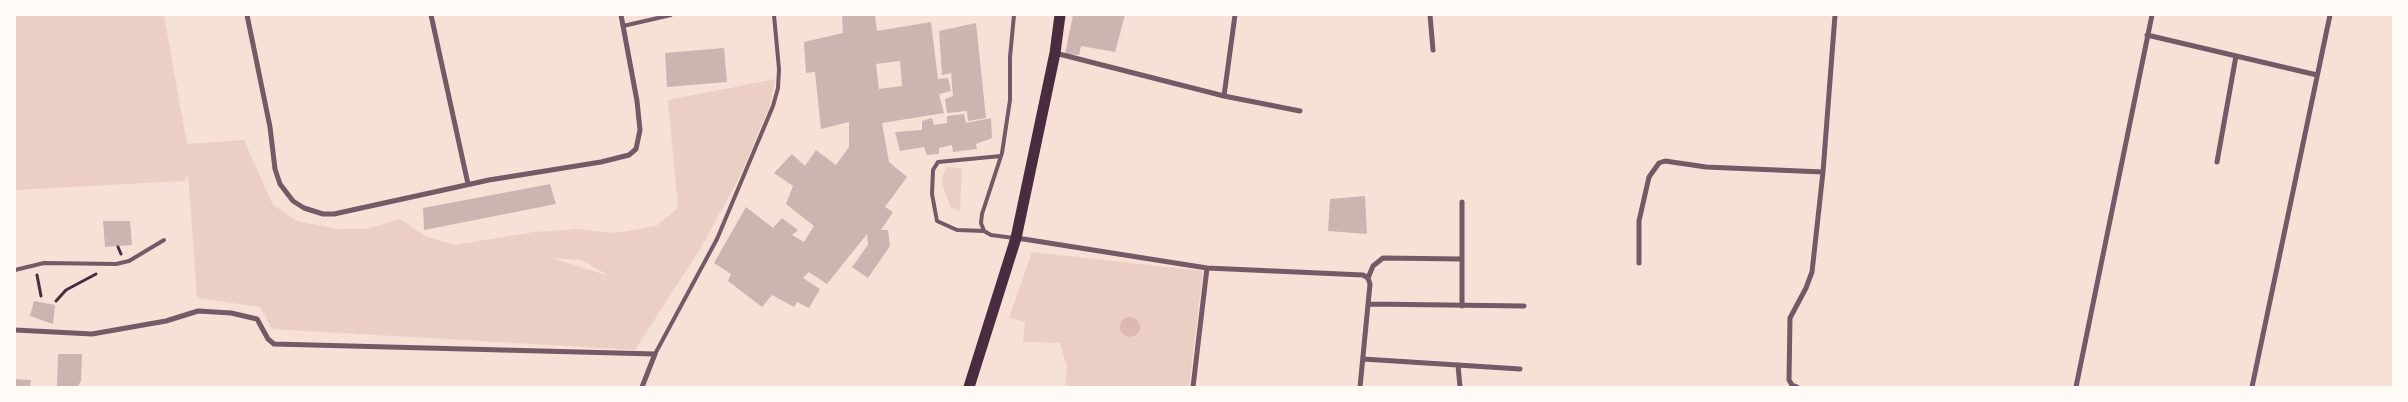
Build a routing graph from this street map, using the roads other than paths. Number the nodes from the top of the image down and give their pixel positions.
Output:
1 (247, 15) edge
2 (431, 15) edge
3 (621, 15) edge
4 (671, 15) edge
5 (774, 15) edge
6 (1014, 15) edge
7 (1060, 15) edge
8 (1235, 15) edge
9 (1430, 15) edge
10 (1835, 15) edge
11 (2152, 15) edge
12 (2330, 15) edge
13 (623, 26) junction
14 (2147, 36) junction
15 (1433, 50) dead end
16 (1055, 53) junction
17 (2236, 56) junction
18 (2317, 75) junction
19 (1224, 96) junction
20 (1300, 110) dead end
21 (1001, 156) junction
22 (2217, 162) dead end
23 (1823, 172) junction
24 (468, 184) junction
25 (1462, 202) dead end
26 (984, 231) junction
27 (1016, 238) junction
28 (164, 240) dead end
29 (1461, 259) junction
30 (1639, 263) dead end
31 (1207, 268) junction
32 (15, 270) edge
33 (1368, 278) junction
34 (1369, 304) junction
35 (1462, 306) junction
36 (1524, 306) dead end
37 (15, 330) edge
38 (655, 354) junction
39 (1363, 359) junction
40 (1458, 365) junction
41 (1520, 369) dead end
42 (642, 387) edge
43 (969, 387) edge
44 (1193, 387) edge
45 (1360, 387) edge
46 (1460, 387) edge
47 (1797, 387) edge
48 (2076, 387) edge
49 (2252, 387) edge

1 - 24 street
2 - 24 street
3 - 13 street
4 - 13 lane
5 - 38 lane
6 - 21 lane
7 - 16 main road
8 - 19 street
9 - 15 street
10 - 23 street
11 - 14 street
12 - 18 street
13 - 24 street
14 - 17 street
14 - 48 street
16 - 19 street
16 - 27 main road
17 - 18 street
17 - 22 street
18 - 49 street
19 - 20 street
21 - 26 lane
21 - 26 lane
23 - 30 street
23 - 47 street
25 - 29 street
26 - 27 lane
27 - 31 street
27 - 43 main road
28 - 32 lane
29 - 33 street
29 - 35 street
31 - 33 street
31 - 44 street
33 - 34 street
34 - 35 street
34 - 39 street
35 - 36 street
37 - 38 street
38 - 42 street
39 - 40 street
39 - 45 street
40 - 41 street
40 - 46 street

